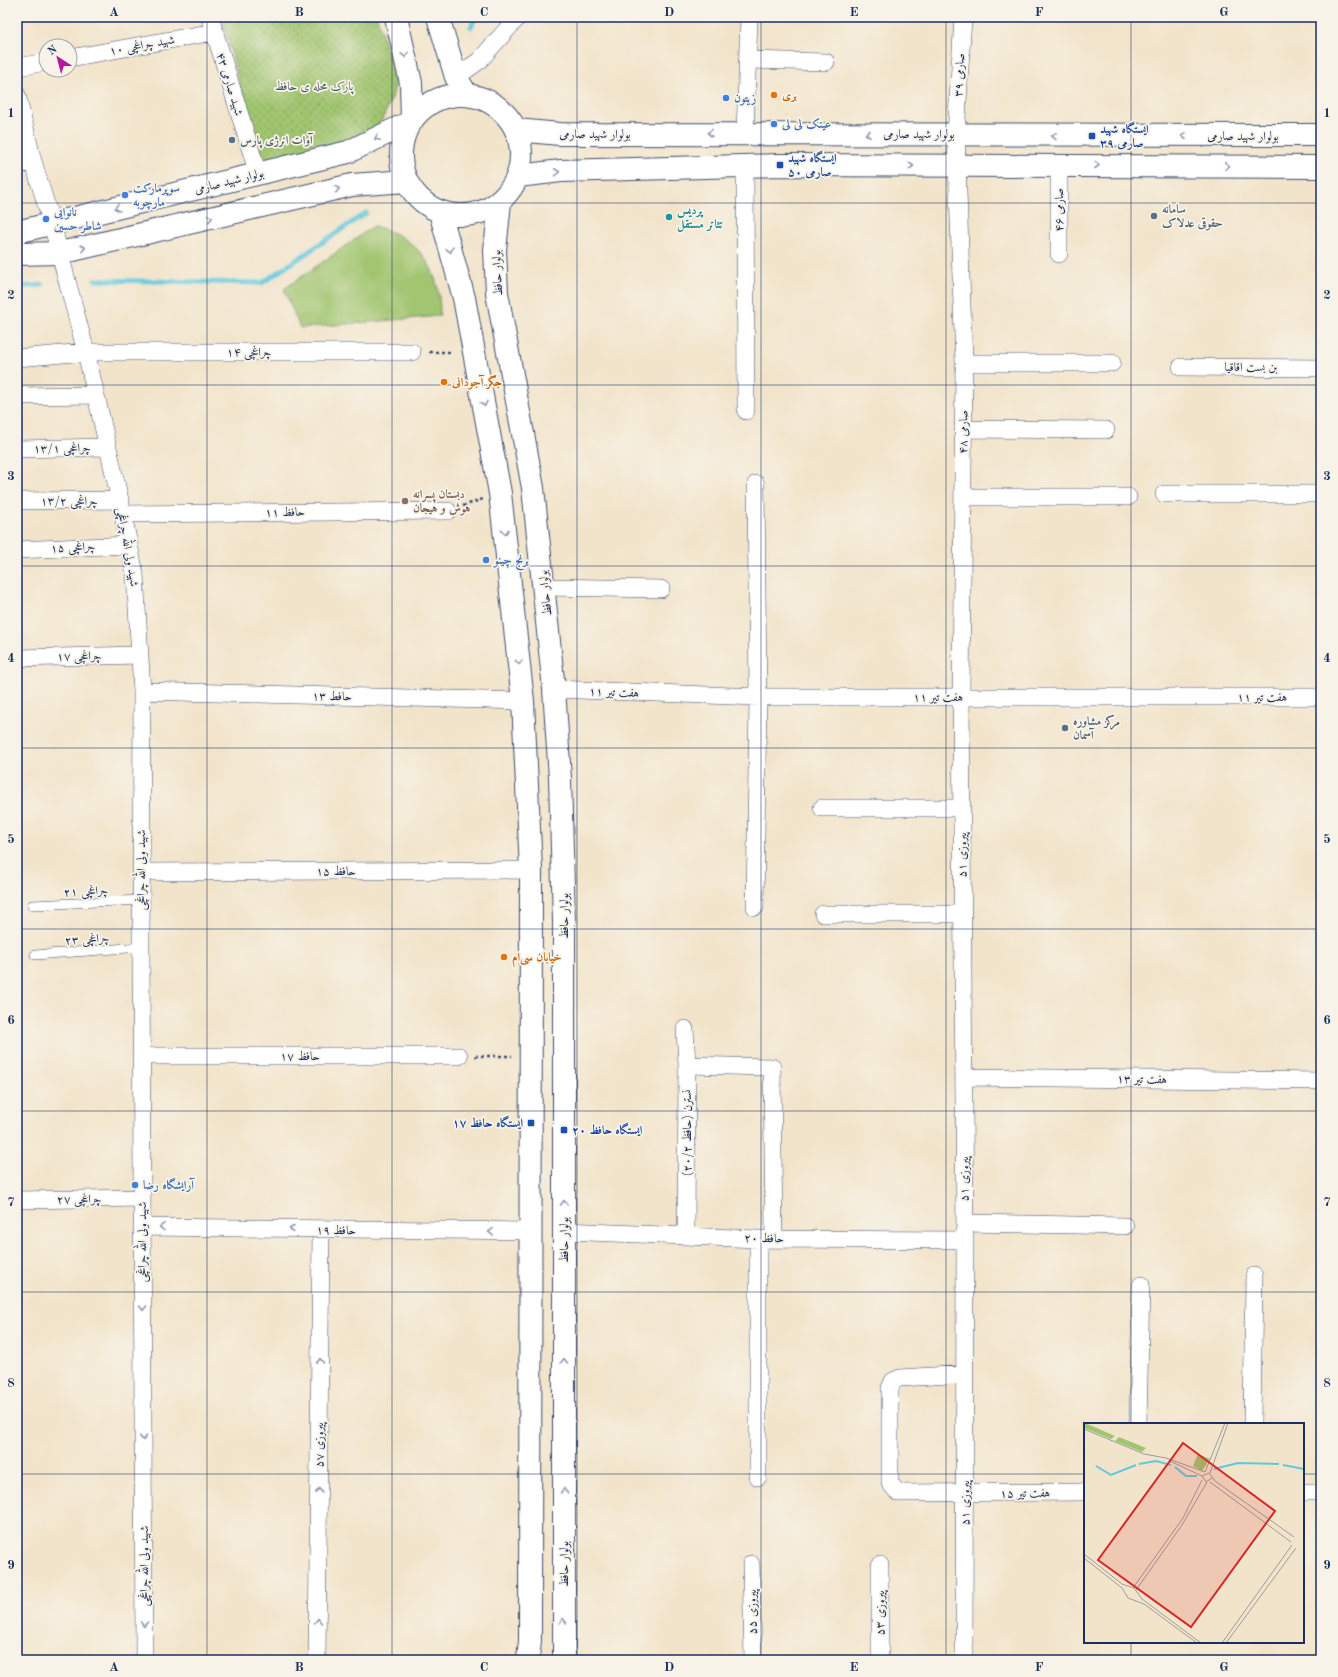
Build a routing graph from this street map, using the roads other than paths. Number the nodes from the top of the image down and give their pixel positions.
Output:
1 (396, 17) edge
2 (438, 17) edge
3 (518, 17) edge
4 (749, 17) edge
5 (963, 17) edge
6 (212, 24) edge
7 (78, 56) edge
8 (748, 60) junction
9 (826, 62) dead end
10 (38, 64) edge
11 (17, 68) edge
12 (456, 77) junction
13 (17, 95) edge
14 (467, 95) junction
15 (412, 120) junction
16 (516, 130) junction
17 (745, 133) junction
18 (956, 134) junction
19 (1321, 135) edge
20 (33, 161) junction
21 (1059, 165) junction
22 (17, 166) edge
23 (745, 166) junction
24 (957, 166) junction
25 (1321, 166) edge
26 (258, 174) junction
27 (518, 176) junction
28 (406, 181) junction
29 (500, 202) junction
30 (440, 212) junction
31 (52, 224) junction
32 (17, 232) edge
33 (60, 253) junction
34 (17, 254) edge
35 (1060, 254) dead end
36 (86, 352) junction
37 (412, 352) road end
38 (17, 358) edge
39 (964, 363) junction
40 (1112, 363) dead end
41 (1181, 367) dead end
42 (1321, 368) edge
43 (96, 395) junction
44 (17, 396) edge
45 (746, 411) dead end
46 (963, 429) junction
47 (1106, 430) dead end
48 (108, 447) junction
49 (17, 449) edge
50 (756, 484) dead end
51 (1164, 494) dead end
52 (1321, 494) edge
53 (963, 497) junction
54 (1128, 497) dead end
55 (17, 501) edge
56 (122, 507) junction
57 (448, 511) road end
58 (129, 545) junction
59 (17, 550) edge
60 (544, 587) junction
61 (661, 589) dead end
62 (140, 655) junction
63 (17, 658) edge
64 (554, 689) junction
65 (142, 691) junction
66 (758, 697) junction
67 (961, 697) junction
68 (1321, 697) edge
69 (523, 701) junction
70 (822, 808) dead end
71 (962, 808) junction
72 (531, 870) junction
73 (141, 872) junction
74 (141, 900) junction
75 (32, 905) dead end
76 (755, 908) dead end
77 (823, 914) dead end
78 (962, 914) junction
79 (141, 947) junction
80 (35, 955) dead end
81 (685, 1029) dead end
82 (141, 1056) junction
83 (459, 1056) road end
84 (687, 1065) junction
85 (964, 1077) junction
86 (1321, 1081) edge
87 (142, 1198) junction
88 (17, 1200) edge
89 (1125, 1226) dead end
90 (142, 1227) junction
91 (321, 1230) junction
92 (530, 1231) junction
93 (564, 1231) junction
94 (965, 1232) junction
95 (686, 1236) junction
96 (766, 1239) junction
97 (1254, 1276) dead end
98 (1141, 1285) dead end
99 (965, 1374) junction
100 (1138, 1423) edge
101 (1252, 1423) edge
102 (758, 1477) dead end
103 (1084, 1492) edge
104 (1304, 1492) edge
105 (1321, 1492) edge
106 (965, 1494) junction
107 (751, 1564) dead end
108 (880, 1565) dead end
109 (144, 1660) edge
110 (318, 1660) edge
111 (528, 1660) edge
112 (564, 1660) edge
113 (753, 1660) edge
114 (880, 1660) edge
115 (964, 1660) edge

1 -> 15 street
2 - 12 street
3 - 12 street
4 - 8 street
5 - 18 street, صارمی ۳۹
6 - 7 street, شهید چراغچی ۱۰
6 - 26 street, شهید صارمی ۴۳
8 - 9 street
8 - 17 street
10 - 11 street
12 - 14 street
13 - 20 street, شهید ولی الله چراغچی
14 - 15 street
14 - 16 street
15 -> 26 street, بولوار شهید صارمی
15 - 28 street
17 -> 16 street, بولوار شهید صارمی
16 - 27 street
18 -> 17 street, بولوار شهید صارمی
19 -> 18 street, بولوار شهید صارمی
18 - 24 street, صارمی ۳۹
20 - 22 street
20 - 31 street, شهید ولی الله چراغچی
21 - 24 street
21 -> 25 street
21 - 35 street, صارمی ۴۶
23 -> 24 street
27 -> 23 street
23 - 45 street
24 - 39 street, صارمی ۴۸
26 -> 31 street, بولوار شهید صارمی
27 - 29 street
28 - 30 street
33 -> 28 street
29 - 30 street
29 - 60 street, بولوار حافظ
30 -> 69 street
31 - 32 street, بولوار شهید صارمی
31 - 33 street, شهید ولی الله چراغچی
33 - 34 street
33 - 36 street, شهید ولی الله چراغچی
36 - 37 street, چراغچی ۱۴
36 - 38 street, چراغچی ۱۴
36 - 43 street, شهید ولی الله چراغچی
39 - 40 street
39 - 46 street, صارمی ۴۸
41 - 42 street, بن بست اقاقیا
43 - 44 street
43 - 48 street, شهید ولی الله چراغچی
46 - 47 street
46 - 53 street, صارمی ۴۸
48 - 49 street, چراغچی ۱۳/۱
48 - 56 street, شهید ولی الله چراغچی
50 - 66 street
51 - 52 street
53 - 54 street
53 - 67 street, صارمی ۴۸
55 - 56 street, چراغچی ۱۳/۲
56 - 57 street, حافظ ۱۱
56 - 58 street, شهید ولی الله چراغچی
58 - 59 street, چراغچی ۱۵
58 - 62 street, شهید ولی الله چراغچی
60 - 61 street
60 - 64 street, بولوار حافظ
62 - 63 street, چراغچی ۱۷
62 - 65 street, شهید ولی الله چراغچی
64 - 66 street, هفت تیر ۱۱
93 -> 64 street, بولوار حافظ
65 - 69 street, حافط ۱۳
65 - 73 street, شهید ولی الله چراغچی
66 - 67 street, هفت تیر ۱۱
66 - 76 street
67 - 68 street, هفت تیر ۱۱
67 - 71 street, پیروزی ۵۱
69 - 72 street
70 - 71 street
71 - 78 street, پیروزی ۵۱
72 - 73 street, حافظ ۱۵
72 - 92 street
73 - 74 street, شهید ولی الله چراغچی
74 - 75 lane, چراغچی ۲۱
74 - 79 street, شهید ولی الله چراغچی
77 - 78 street
78 - 85 street, پیروزی ۵۱
79 - 80 lane, چراغچی ۲۳
79 - 82 street, شهید ولی الله چراغچی
81 - 84 street, نسترن (حافظ ۲۰/۲)
82 - 83 street, حافظ ۱۷
82 - 87 street, شهید ولی الله چراغچی
84 - 95 street, نسترن (حافظ ۲۰/۲)
84 - 96 street
85 - 86 street, هفت تیر ۱۳
85 - 94 street, پیروزی ۵۱
87 - 88 street, چراغچی ۲۷
87 - 90 street, شهید ولی الله چراغچی
89 - 94 street, حافظ ۲۰
91 -> 90 street, حافظ ۱۹
90 -> 109 street, شهید ولی الله چراغچی
92 -> 91 street, حافظ ۱۹
110 -> 91 street, پیروزی ۵۷
92 - 111 street
93 - 95 street, حافظ ۲۰
112 -> 93 street, بولوار حافظ
94 - 96 street, حافظ ۲۰
94 - 99 street, پیروزی ۵۱
95 - 96 street, حافظ ۲۰
96 - 102 street
97 - 101 street
98 - 100 street
99 - 106 street, پیروزی ۵۱
99 - 106 street, هفت تیر ۱۵
103 - 106 street, هفت تیر ۱۵
104 - 105 street
106 - 115 street, پیروزی ۵۱
107 - 113 street, پیروزی ۵۵
108 - 114 street, پیروزی ۵۳

